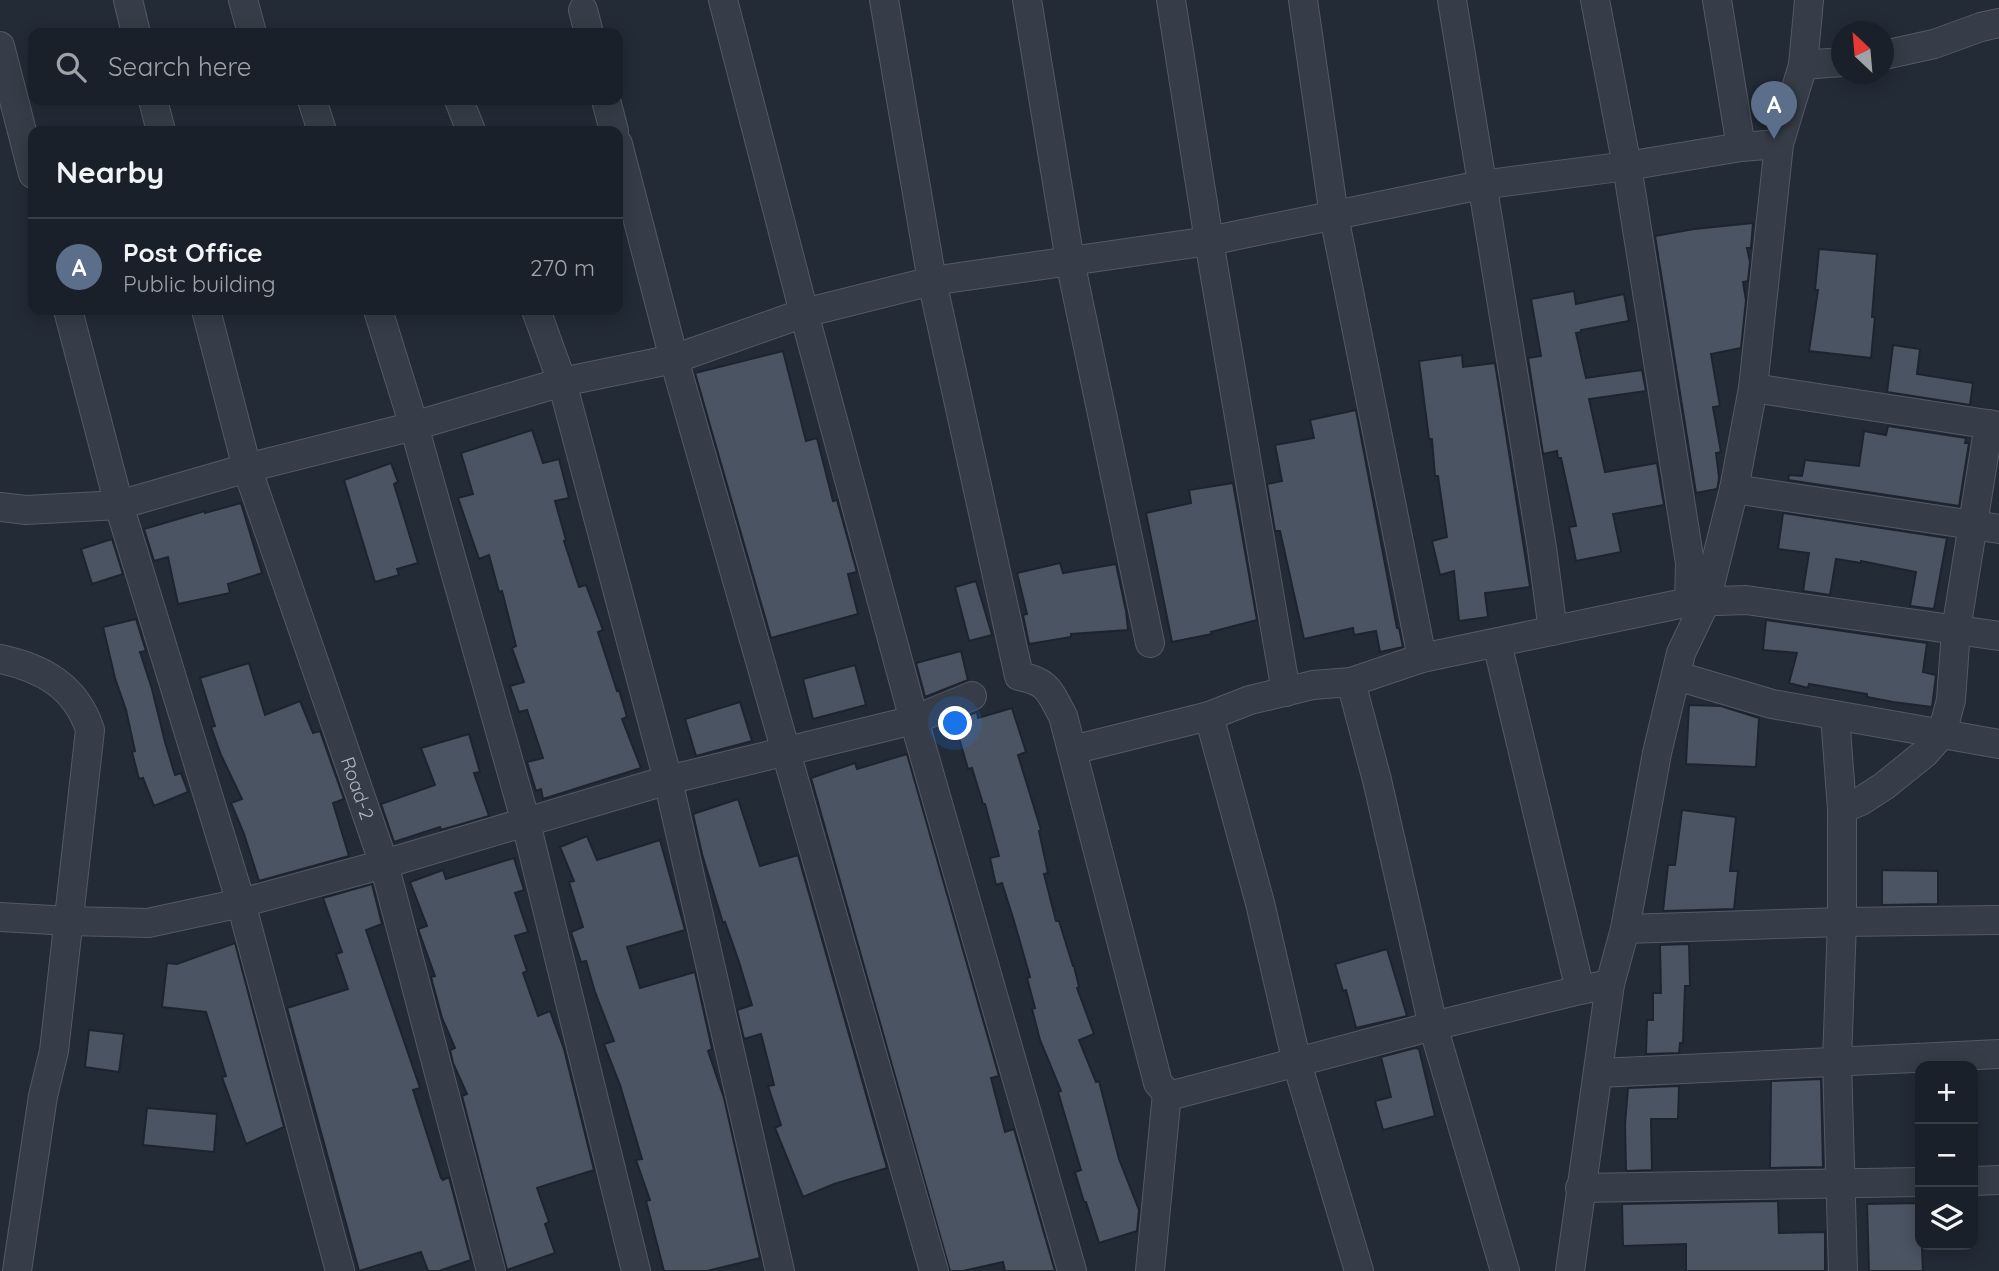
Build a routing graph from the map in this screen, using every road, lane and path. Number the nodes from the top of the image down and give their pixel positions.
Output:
1 (128, 0) edge
2 (243, 0) edge
3 (723, 0) edge
4 (884, 0) edge
5 (1027, 0) edge
6 (1171, 0) edge
7 (1303, 0) edge
8 (1452, 0) edge
9 (1595, 0) edge
10 (1717, 0) edge
11 (1809, 0) edge
12 (1999, 23) edge
13 (135, 28) edge
14 (251, 28) edge
15 (0, 46) edge
16 (1894, 53) edge
17 (1831, 63) edge
18 (1802, 65) junction
19 (154, 105) edge
20 (314, 105) edge
21 (461, 105) edge
22 (607, 105) edge
23 (160, 126) edge
24 (320, 126) edge
25 (469, 126) edge
26 (613, 126) edge
27 (1779, 144) junction
28 (1741, 147) junction
29 (28, 155) edge
30 (623, 163) edge
31 (1627, 166) junction
32 (1481, 185) junction
33 (1334, 216) junction
34 (1209, 241) junction
35 (1070, 261) junction
36 (932, 281) junction
37 (804, 313) junction
38 (69, 315) edge
39 (207, 315) edge
40 (380, 315) edge
41 (538, 315) edge
42 (674, 359) junction
43 (562, 382) junction
44 (1753, 388) junction
45 (1994, 425) edge
46 (414, 426) junction
47 (247, 468) junction
48 (1734, 489) junction
49 (119, 505) junction
50 (0, 507) edge
51 (1987, 527) edge
52 (1698, 601) junction
53 (1956, 630) junction
54 (1553, 631) junction
55 (1999, 636) edge
56 (1150, 643) dead end
57 (1497, 643) junction
58 (1422, 658) junction
59 (0, 659) edge
60 (1678, 676) junction
61 (1352, 682) junction
62 (1286, 692) junction
63 (972, 696) dead end
64 (1209, 716) junction
65 (1835, 716) junction
66 (914, 720) junction
67 (1942, 734) junction
68 (1999, 744) edge
69 (785, 750) junction
70 (1072, 750) junction
71 (668, 780) junction
72 (1842, 808) junction
73 (526, 823) junction
74 (384, 864) junction
75 (241, 903) junction
76 (0, 916) edge
77 (1999, 920) edge
78 (69, 921) junction
79 (1842, 922) junction
80 (1625, 929) junction
81 (1610, 984) junction
82 (1580, 990) junction
83 (1433, 1026) junction
84 (1999, 1054) edge
85 (1837, 1061) junction
86 (1297, 1063) junction
87 (1599, 1073) junction
88 (1167, 1093) junction
89 (1999, 1180) edge
90 (1978, 1181) edge
91 (1915, 1182) edge
92 (1839, 1183) junction
93 (1580, 1188) junction
94 (17, 1271) edge
95 (340, 1271) edge
96 (491, 1271) edge
97 (636, 1271) edge
98 (780, 1271) edge
99 (934, 1271) edge
100 (1072, 1271) edge
101 (1150, 1271) edge
102 (1359, 1271) edge
103 (1505, 1271) edge
104 (1570, 1271) edge
105 (1843, 1271) edge

1 - 13 street
2 - 14 street
3 - 37 street
4 - 36 street
5 - 35 street
6 - 34 street
7 - 33 street
8 - 32 street
9 - 31 street
10 - 28 street
11 - 18 street
12 - 16 street
15 - 29 street
17 - 18 street
18 - 27 street
19 - 23 street
20 - 24 street
21 - 25 street
22 - 26 street
27 - 28 street
27 - 44 street
28 - 31 street
30 - 42 street
31 - 32 street
31 - 52 street
32 - 33 street
32 - 54 street
33 - 34 street
33 - 58 street
34 - 35 street
34 - 62 street
35 - 36 street
35 - 56 street
36 - 37 street
36 - 70 street
37 - 42 street
37 - 66 street
38 - 49 street
39 - 47 street, Road-2
40 - 46 street
41 - 43 street
42 - 43 street
42 - 69 street
43 - 46 street
43 - 71 street
44 - 45 street
44 - 48 street
45 - 51 street
46 - 47 street
46 - 73 street
47 - 49 street
47 - 74 street, Road-2
48 - 51 street
48 - 52 street
49 - 50 street
49 - 75 street
51 - 53 street
52 - 53 street
52 - 54 street
52 - 60 street
53 - 55 street
53 - 67 street
54 - 57 street
57 - 58 street
57 - 82 street
58 - 61 street
59 - 78 street
60 - 65 street
60 - 80 street
61 - 62 street
61 - 83 street
62 - 64 street
63 - 66 street
64 - 70 street
64 - 86 street
65 - 67 street
65 - 72 street
66 - 69 street
66 - 100 street
67 - 68 street
67 - 72 street
69 - 71 street
69 - 99 street
70 - 88 street
71 - 73 street
71 - 98 street
72 - 79 street
73 - 74 street
73 - 97 street
74 - 75 street
74 - 96 street, Road-2
75 - 78 street
75 - 95 street
76 - 78 street
77 - 79 street
78 - 94 street
79 - 80 street
79 - 85 street
80 - 81 street
81 - 82 street
81 - 87 street
82 - 83 street
83 - 86 street
83 - 103 street
84 - 85 street
85 - 87 street
85 - 92 street
86 - 88 street
86 - 102 street
87 - 93 street
88 - 101 street
89 - 90 street
91 - 92 street
92 - 93 street
92 - 105 street
93 - 104 street

